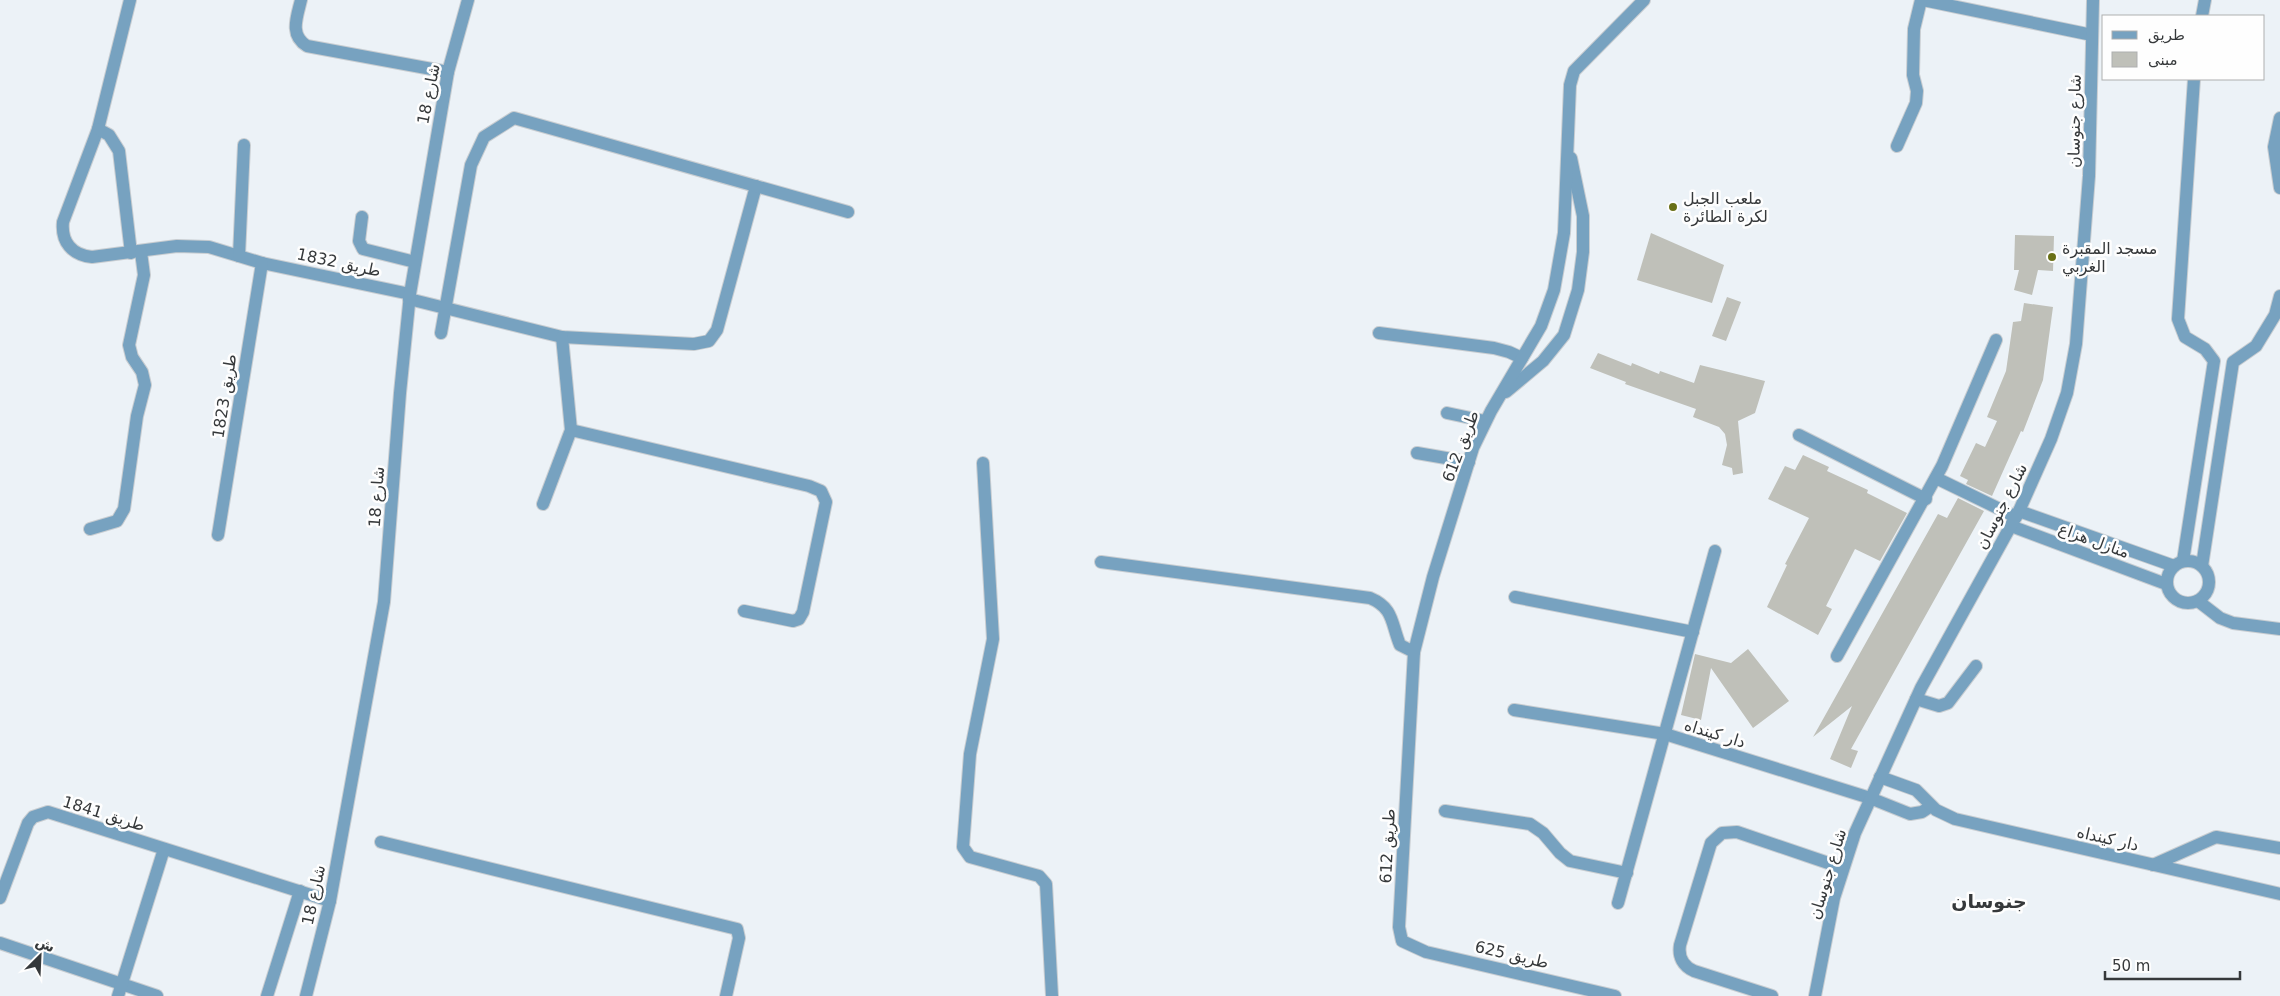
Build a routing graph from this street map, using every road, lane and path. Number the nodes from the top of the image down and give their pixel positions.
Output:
1 (130, 0) edge
2 (301, 0) edge
3 (468, 0) edge
4 (1643, 0) edge
5 (1922, 0) edge
6 (2094, 0) edge
7 (2205, 0) edge
8 (2202, 15) edge
9 (2092, 35) junction
10 (448, 72) junction
11 (2194, 80) edge
12 (2280, 118) edge
13 (98, 129) junction
14 (1567, 136) junction
15 (244, 145) dead end
16 (1897, 146) dead end
17 (756, 186) junction
18 (2280, 188) edge
19 (848, 212) dead end
20 (362, 217) dead end
21 (136, 253) junction
22 (239, 256) junction
23 (262, 262) junction
24 (415, 262) junction
25 (410, 296) junction
26 (2280, 296) edge
27 (445, 308) junction
28 (441, 333) dead end
29 (1378, 333) dead end
30 (562, 337) junction
31 (1996, 340) dead end
32 (1522, 358) junction
33 (2214, 361) junction
34 (2233, 362) junction
35 (1496, 401) junction
36 (1447, 413) dead end
37 (1485, 421) junction
38 (571, 430) junction
39 (1799, 435) dead end
40 (1416, 453) dead end
41 (1469, 462) junction
42 (983, 463) dead end
43 (1936, 478) junction
44 (1926, 498) junction
45 (543, 504) dead end
46 (2015, 518) junction
47 (90, 529) dead end
48 (218, 535) dead end
49 (1715, 552) dead end
50 (1101, 562) dead end
51 (2179, 563) junction
52 (2202, 566) junction
53 (2166, 584) junction
54 (1515, 597) dead end
55 (2198, 601) junction
56 (744, 611) dead end
57 (2280, 629) edge
58 (1693, 632) junction
59 (1414, 652) junction
60 (1837, 656) dead end
61 (1976, 666) dead end
62 (1916, 699) junction
63 (1514, 710) dead end
64 (1665, 734) junction
65 (1880, 777) junction
66 (1870, 798) junction
67 (1931, 806) junction
68 (1445, 811) dead end
69 (381, 842) dead end
70 (164, 848) junction
71 (2280, 848) edge
72 (2153, 865) junction
73 (1843, 868) junction
74 (1627, 873) junction
75 (300, 891) junction
76 (2280, 894) edge
77 (0, 898) edge
78 (330, 901) junction
79 (1618, 903) dead end
80 (1402, 941) joint
81 (0, 942) edge
82 (120, 990) edge
83 (157, 996) edge
84 (267, 996) edge
85 (306, 996) edge
86 (726, 996) edge
87 (1052, 996) edge
88 (1615, 996) edge
89 (1772, 996) edge
90 (1815, 996) edge

1 - 13 street, طريق 1832
2 - 10 street
3 - 10 street, شارع 18
4 - 14 street, طريق 612
5 - 9 street
5 - 16 street
6 - 9 street, شارع جنوسان
7 - 8 street
9 - 46 street, شارع جنوسان
10 - 24 street, شارع 18
11 - 33 street
12 - 18 street
13 - 21 street
13 - 21 street, طريق 1832
14 - 32 street, طريق 612
14 - 35 street
15 - 22 street
17 - 19 street
17 - 27 street
17 - 30 street, طريق 1832
20 - 24 street
21 - 22 street, طريق 1832
21 - 47 street
22 - 23 street, طريق 1832
23 - 25 street, طريق 1832
23 - 48 street, طريق 1823
24 - 25 street, شارع 18
25 - 27 street, طريق 1832
25 - 78 street, شارع 18
26 - 34 street
27 - 28 street
27 - 30 street, طريق 1832
29 - 32 street
30 - 38 street
31 - 43 street
32 - 35 street, طريق 612
33 - 34 street
33 - 51 street
34 - 52 street
35 - 37 street, طريق 612
36 - 37 street
37 - 41 street, طريق 612
38 - 45 street
38 - 56 street
39 - 44 street
40 - 41 street
41 - 59 street, طريق 612
42 - 87 street
43 - 44 street
43 - 46 street
44 - 60 street
46 - 51 street, منازل هزاع
46 - 53 street, منازل هزاع
46 - 62 street, شارع جنوسان
49 - 58 street
50 - 59 street
51 - 52 street
51 - 53 street
52 - 55 street
53 - 55 street
54 - 58 street
55 - 57 street
58 - 64 street
59 - 80 street, طريق 612
61 - 62 street
62 - 65 street, شارع جنوسان
63 - 64 street, دار كينداه
64 - 66 street, دار كينداه
64 - 74 street
65 - 66 street, شارع جنوسان
65 - 67 street, دار كينداه
66 - 67 street, دار كينداه
66 - 73 street, شارع جنوسان
67 - 72 street, دار كينداه
68 - 74 street
69 - 86 street
70 - 75 street, طريق 1841
70 - 77 street, طريق 1841
70 - 82 street
71 - 72 street
72 - 76 street, دار كينداه
73 - 89 street
73 - 90 street, شارع جنوسان
74 - 79 street
75 - 78 street, طريق 1841
75 - 84 street
78 - 85 street, شارع 18
80 - 88 street, طريق 625
81 - 82 street
82 - 83 street

